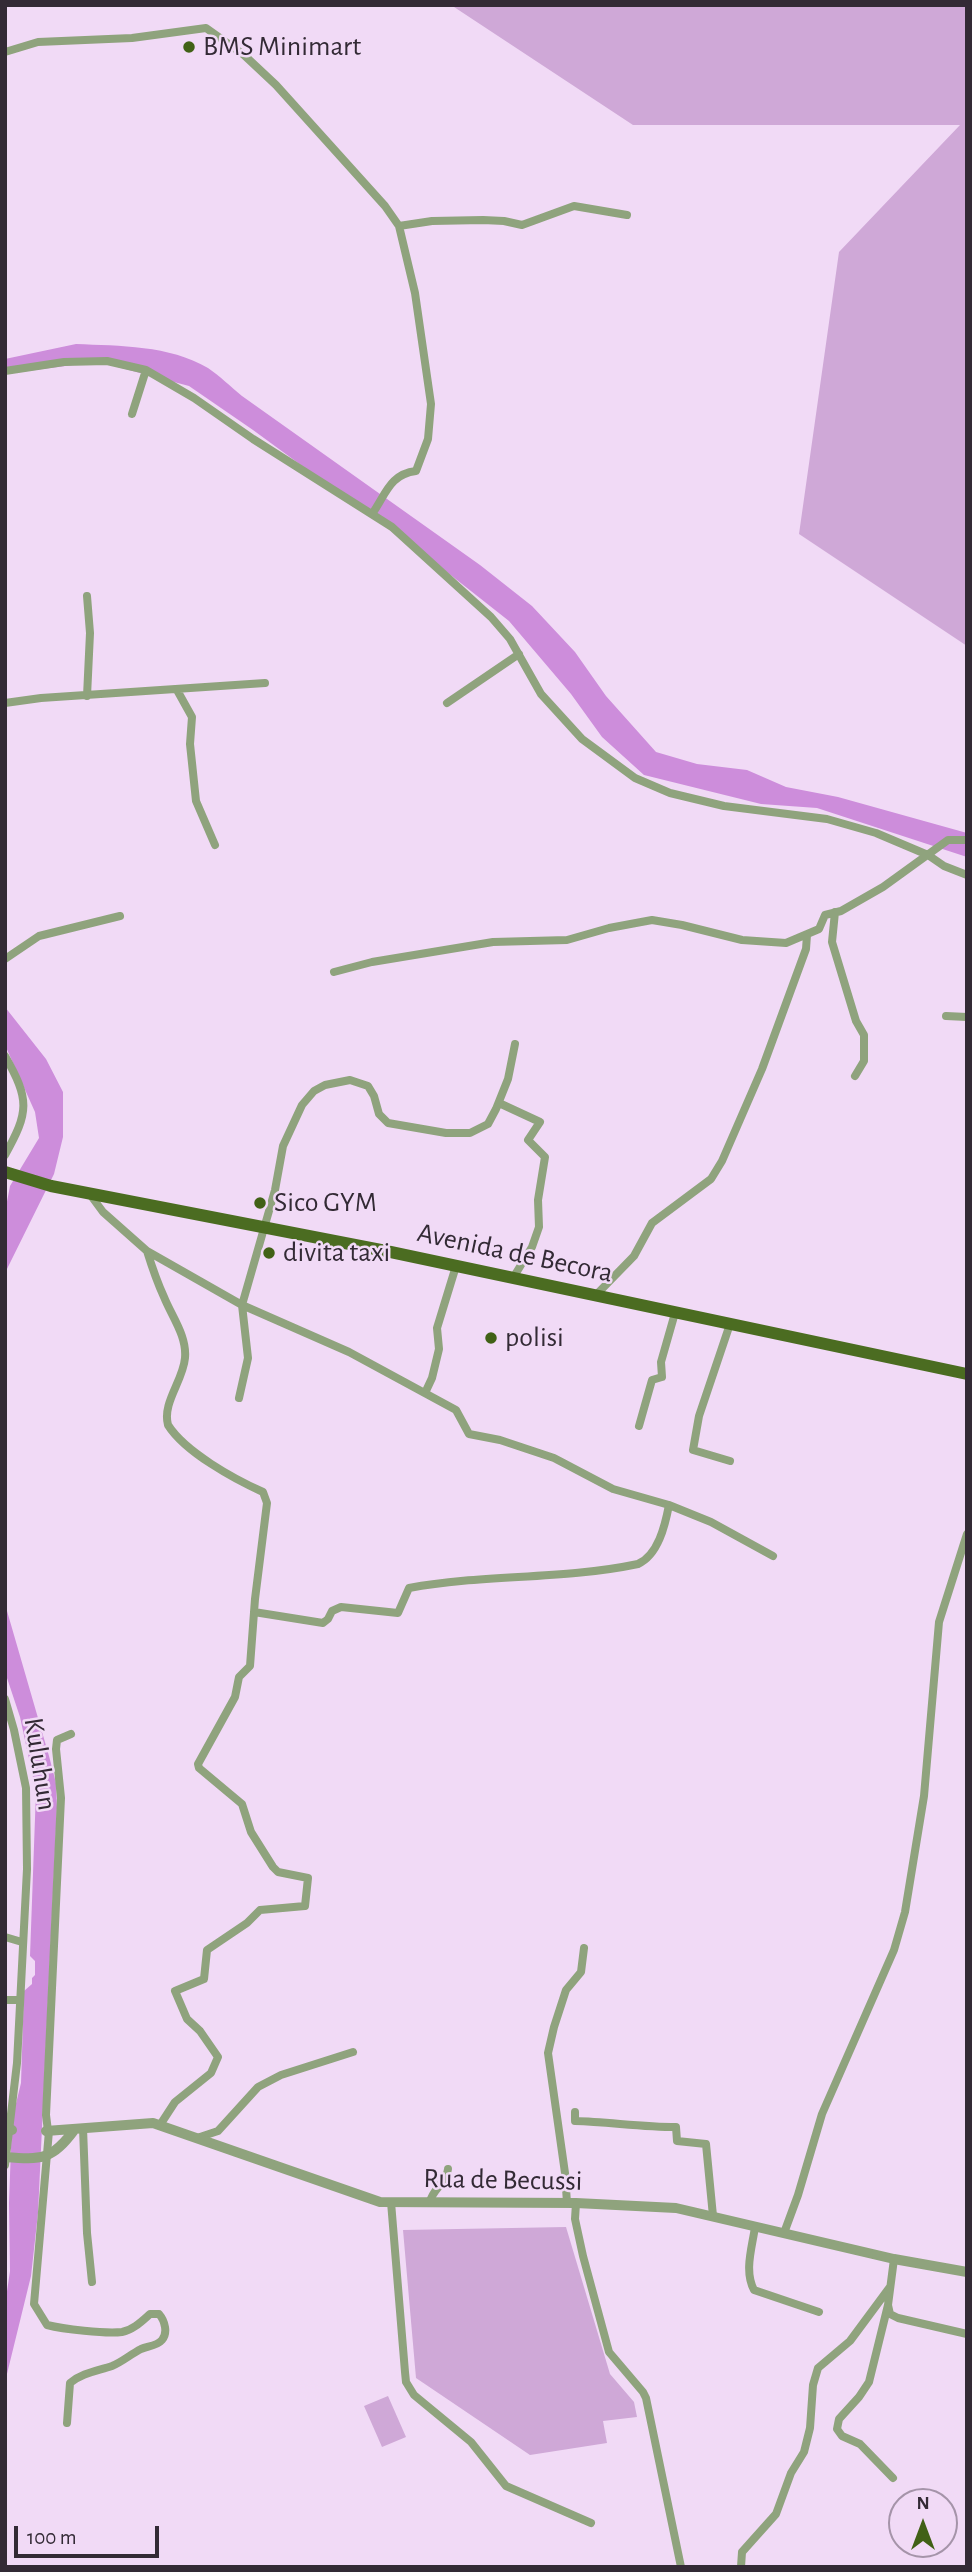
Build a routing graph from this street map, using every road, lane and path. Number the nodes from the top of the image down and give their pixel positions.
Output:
1 (5, 52) edge
2 (627, 215) dead end
3 (400, 226) junction
4 (146, 370) junction
5 (5, 371) edge
6 (132, 414) dead end
7 (372, 514) junction
8 (87, 596) dead end
9 (519, 654) junction
10 (265, 683) dead end
11 (177, 690) junction
12 (87, 696) junction
13 (5, 703) edge
14 (447, 703) dead end
15 (967, 840) edge
16 (215, 845) dead end
17 (928, 855) junction
18 (967, 874) edge
19 (835, 912) junction
20 (120, 916) dead end
21 (807, 934) junction
22 (5, 959) edge
23 (334, 972) dead end
24 (946, 1016) dead end
25 (967, 1017) edge
26 (515, 1044) dead end
27 (5, 1056) edge
28 (855, 1076) dead end
29 (499, 1103) junction
30 (5, 1155) edge
31 (8, 1173) edge
32 (89, 1193) junction
33 (264, 1228) junction
34 (147, 1251) junction
35 (456, 1266) junction
36 (513, 1278) junction
37 (595, 1296) junction
38 (242, 1305) junction
39 (675, 1313) junction
40 (730, 1324) junction
41 (967, 1374) edge
42 (425, 1393) junction
43 (239, 1398) dead end
44 (639, 1426) dead end
45 (730, 1461) dead end
46 (669, 1505) junction
47 (967, 1534) edge
48 (773, 1556) dead end
49 (254, 1612) junction
50 (5, 1699) edge
51 (71, 1734) dead end
52 (5, 1937) edge
53 (22, 1942) junction
54 (584, 1948) dead end
55 (5, 2000) edge
56 (19, 2000) junction
57 (353, 2052) dead end
58 (575, 2112) dead end
59 (160, 2125) junction
60 (79, 2129) junction
61 (8, 2130) edge
62 (48, 2131) junction
63 (197, 2138) junction
64 (45, 2157) junction
65 (6, 2159) edge
66 (448, 2169) dead end
67 (390, 2202) junction
68 (430, 2202) junction
69 (571, 2203) junction
70 (713, 2216) junction
71 (755, 2227) junction
72 (784, 2233) junction
73 (894, 2259) junction
74 (967, 2272) edge
75 (92, 2282) dead end
76 (890, 2287) junction
77 (888, 2305) junction
78 (819, 2312) dead end
79 (967, 2334) edge
80 (66, 2423) dead end
81 (893, 2478) dead end
82 (591, 2523) dead end
83 (681, 2567) edge
84 (741, 2567) edge

1 - 3 street
2 - 3 street
3 - 7 street
4 - 5 street
4 - 6 street
4 - 7 street
7 - 9 street
8 - 12 street
9 - 14 street
9 - 17 street
10 - 11 street
11 - 12 street
11 - 16 street
12 - 13 street
15 - 17 street
17 - 18 street
17 - 19 street
19 - 21 street
19 - 28 street
20 - 22 street
21 - 23 street
21 - 37 street
24 - 25 street
26 - 29 street
27 - 30 street
29 - 33 street
29 - 36 street
31 - 32 main road, Avenida de Becora
32 - 33 main road, Avenida de Becora
32 - 34 street
33 - 35 main road, Avenida de Becora
33 - 38 street
34 - 38 street
34 - 49 street
35 - 36 main road, Avenida de Becora
35 - 42 street
36 - 37 main road, Avenida de Becora
37 - 39 main road, Avenida de Becora
38 - 42 street
38 - 43 street
39 - 40 main road, Avenida de Becora
39 - 44 street
40 - 41 main road, Avenida de Becora
40 - 45 street
42 - 46 street
46 - 48 street
46 - 49 street
47 - 72 street
49 - 59 street
50 - 53 street, Kuluhun
51 - 62 street
52 - 53 street
53 - 56 street, Kuluhun
54 - 69 street
55 - 56 street
56 - 61 street, Kuluhun
57 - 63 street
58 - 70 street
59 - 60 street, Rua de Becussi
59 - 63 street, Rua de Becussi
60 - 62 street, Rua de Becussi
60 - 64 street
60 - 75 street
61 - 65 street, Kuluhun
62 - 64 street
63 - 67 street, Rua de Becussi
64 - 65 street
64 - 80 street
66 - 68 street
67 - 68 street, Rua de Becussi
67 - 82 street
68 - 69 street, Rua de Becussi
69 - 70 street, Rua de Becussi
69 - 83 street
70 - 71 street, Rua de Becussi
71 - 72 street, Rua de Becussi
71 - 78 street
72 - 73 street, Rua de Becussi
73 - 74 street, Rua de Becussi
73 - 76 street
76 - 77 street
76 - 84 street
77 - 79 street
77 - 81 street

